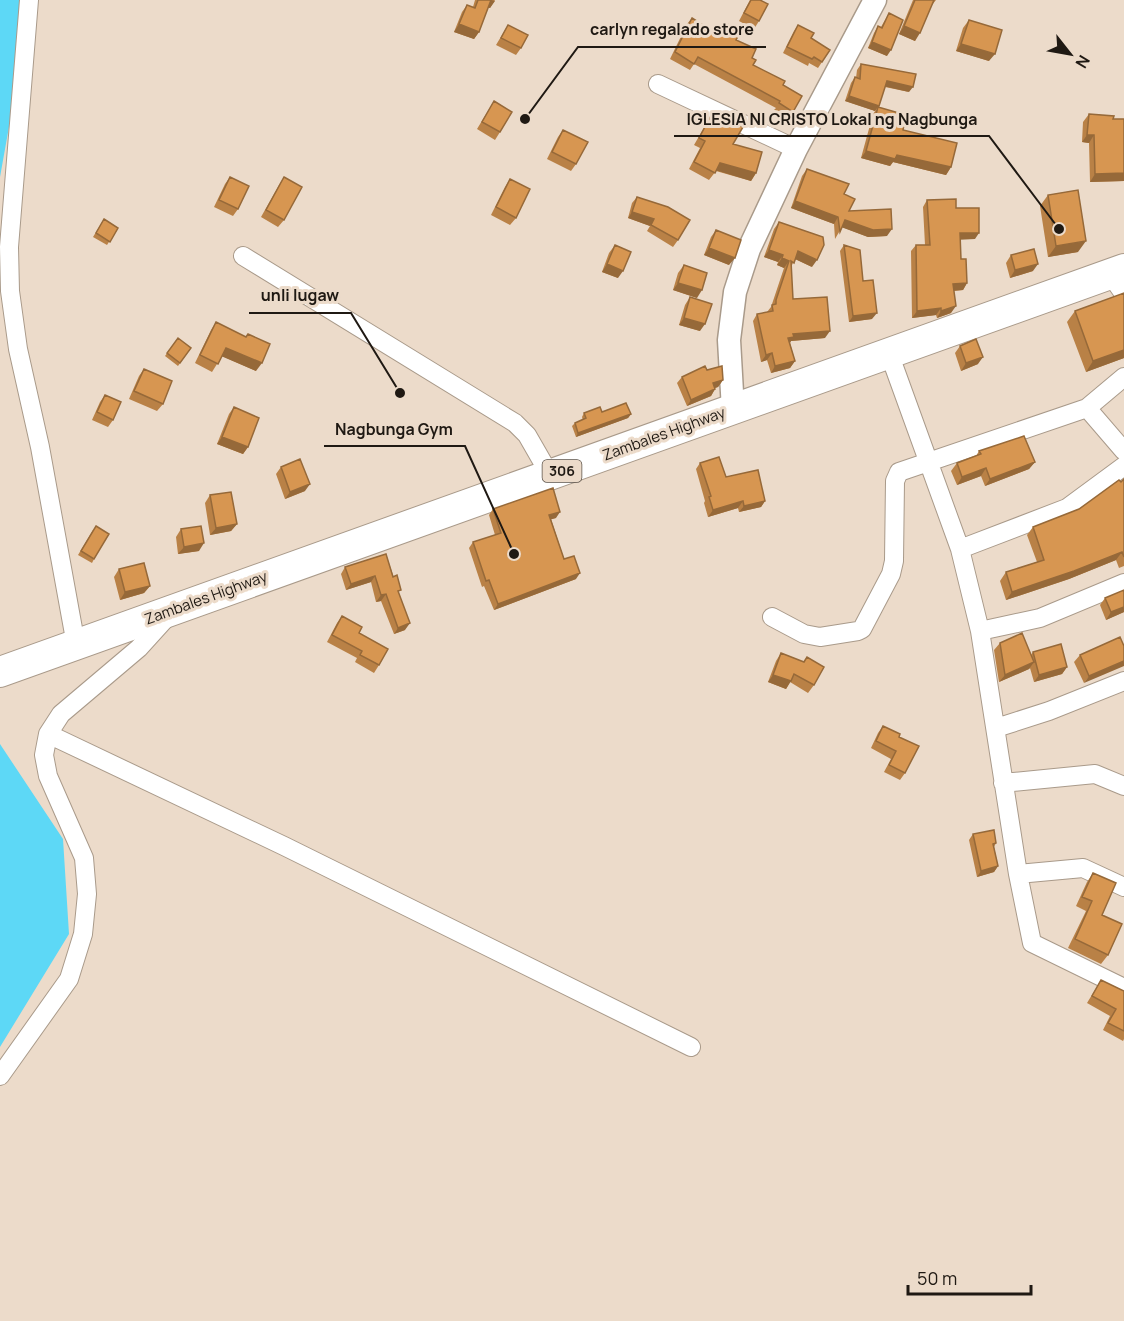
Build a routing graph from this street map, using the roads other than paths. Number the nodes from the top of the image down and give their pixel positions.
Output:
1 (29, 0) edge
2 (875, 0) edge
3 (658, 84) dead end
4 (796, 149) junction
5 (243, 256) dead end
6 (1119, 279) edge
7 (889, 354) junction
8 (1124, 377) edge
9 (1087, 408) junction
10 (733, 410) junction
11 (1124, 451) edge
12 (928, 463) junction
13 (1124, 466) edge
14 (550, 475) junction
15 (960, 549) junction
16 (1124, 583) edge
17 (172, 611) junction
18 (772, 617) dead end
19 (980, 631) junction
20 (76, 645) junction
21 (0, 672) edge
22 (1124, 681) edge
23 (996, 728) junction
24 (48, 734) junction
25 (1003, 783) junction
26 (1124, 786) edge
27 (1018, 874) junction
28 (1124, 887) edge
29 (1124, 988) edge
30 (691, 1047) dead end
31 (0, 1076) edge

1 - 20 street
2 - 4 street
3 - 4 street
4 - 10 street
5 - 14 street
6 - 7 main road, Zambales Highway / 306
7 - 10 main road, Zambales Highway / 306
7 - 12 street
8 - 9 street
9 - 11 street
9 - 12 street
10 - 14 main road, Zambales Highway / 306
12 - 15 street
12 - 18 street
13 - 15 street
14 - 17 main road, Zambales Highway / 306
15 - 19 street
16 - 19 street
17 - 20 main road, Zambales Highway / 306
17 - 24 street
19 - 23 street
20 - 21 main road, Zambales Highway / 306
22 - 23 street
23 - 25 street
24 - 30 street
24 - 31 street
25 - 26 street
25 - 27 street
27 - 28 street
27 - 29 street

